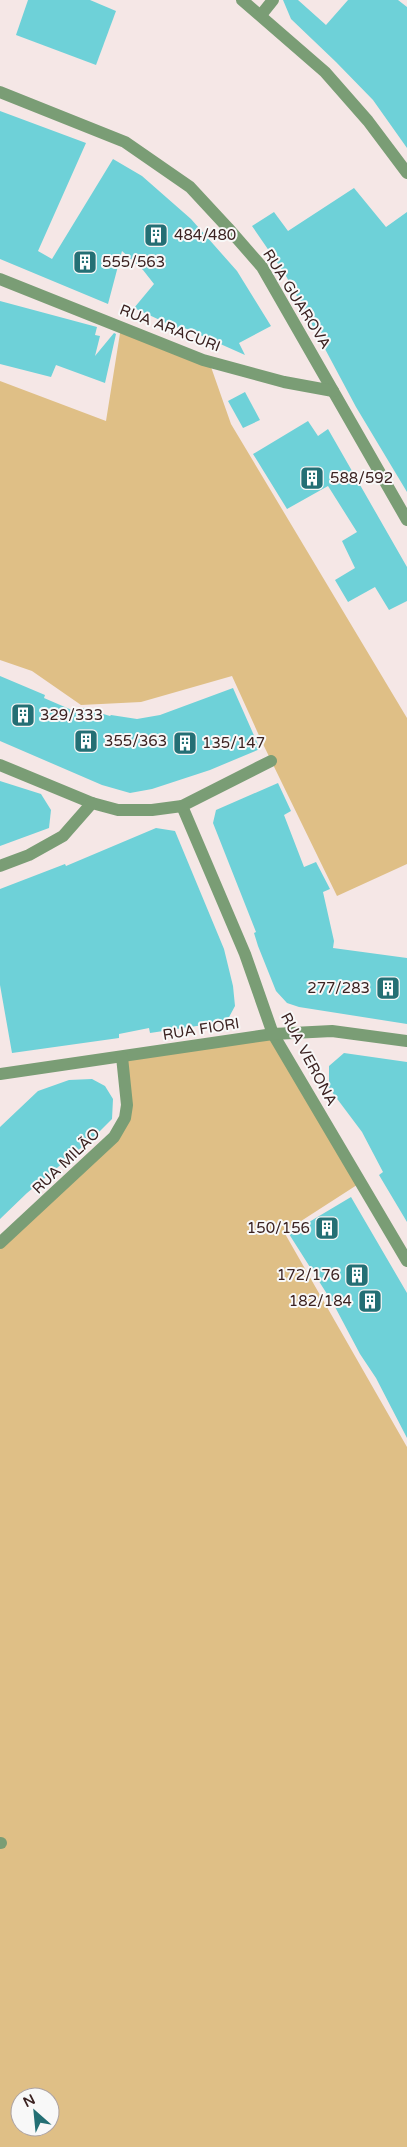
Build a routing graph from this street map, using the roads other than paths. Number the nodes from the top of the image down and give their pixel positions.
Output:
1 (242, 0) edge
2 (273, 0) edge
3 (261, 15) junction
4 (0, 92) edge
5 (407, 173) edge
6 (0, 279) edge
7 (334, 391) junction
8 (407, 520) edge
9 (271, 761) dead end
10 (0, 765) edge
11 (92, 803) junction
12 (182, 806) junction
13 (0, 866) edge
14 (273, 1034) junction
15 (407, 1042) edge
16 (122, 1057) junction
17 (0, 1074) edge
18 (0, 1243) edge
19 (407, 1260) edge

1 - 3 street
2 - 3 street
3 - 5 street
4 - 7 street, RUA GUAROVA
6 - 7 street, RUA ARACURI
7 - 8 street, RUA GUAROVA
9 - 12 street
10 - 11 street
11 - 12 street
11 - 13 street
12 - 14 street, RUA VERONA
14 - 15 street, RUA FIORI
14 - 16 street, RUA FIORI
14 - 19 street, RUA VERONA
16 - 17 street, RUA FIORI
16 - 18 street, RUA MILÃO

